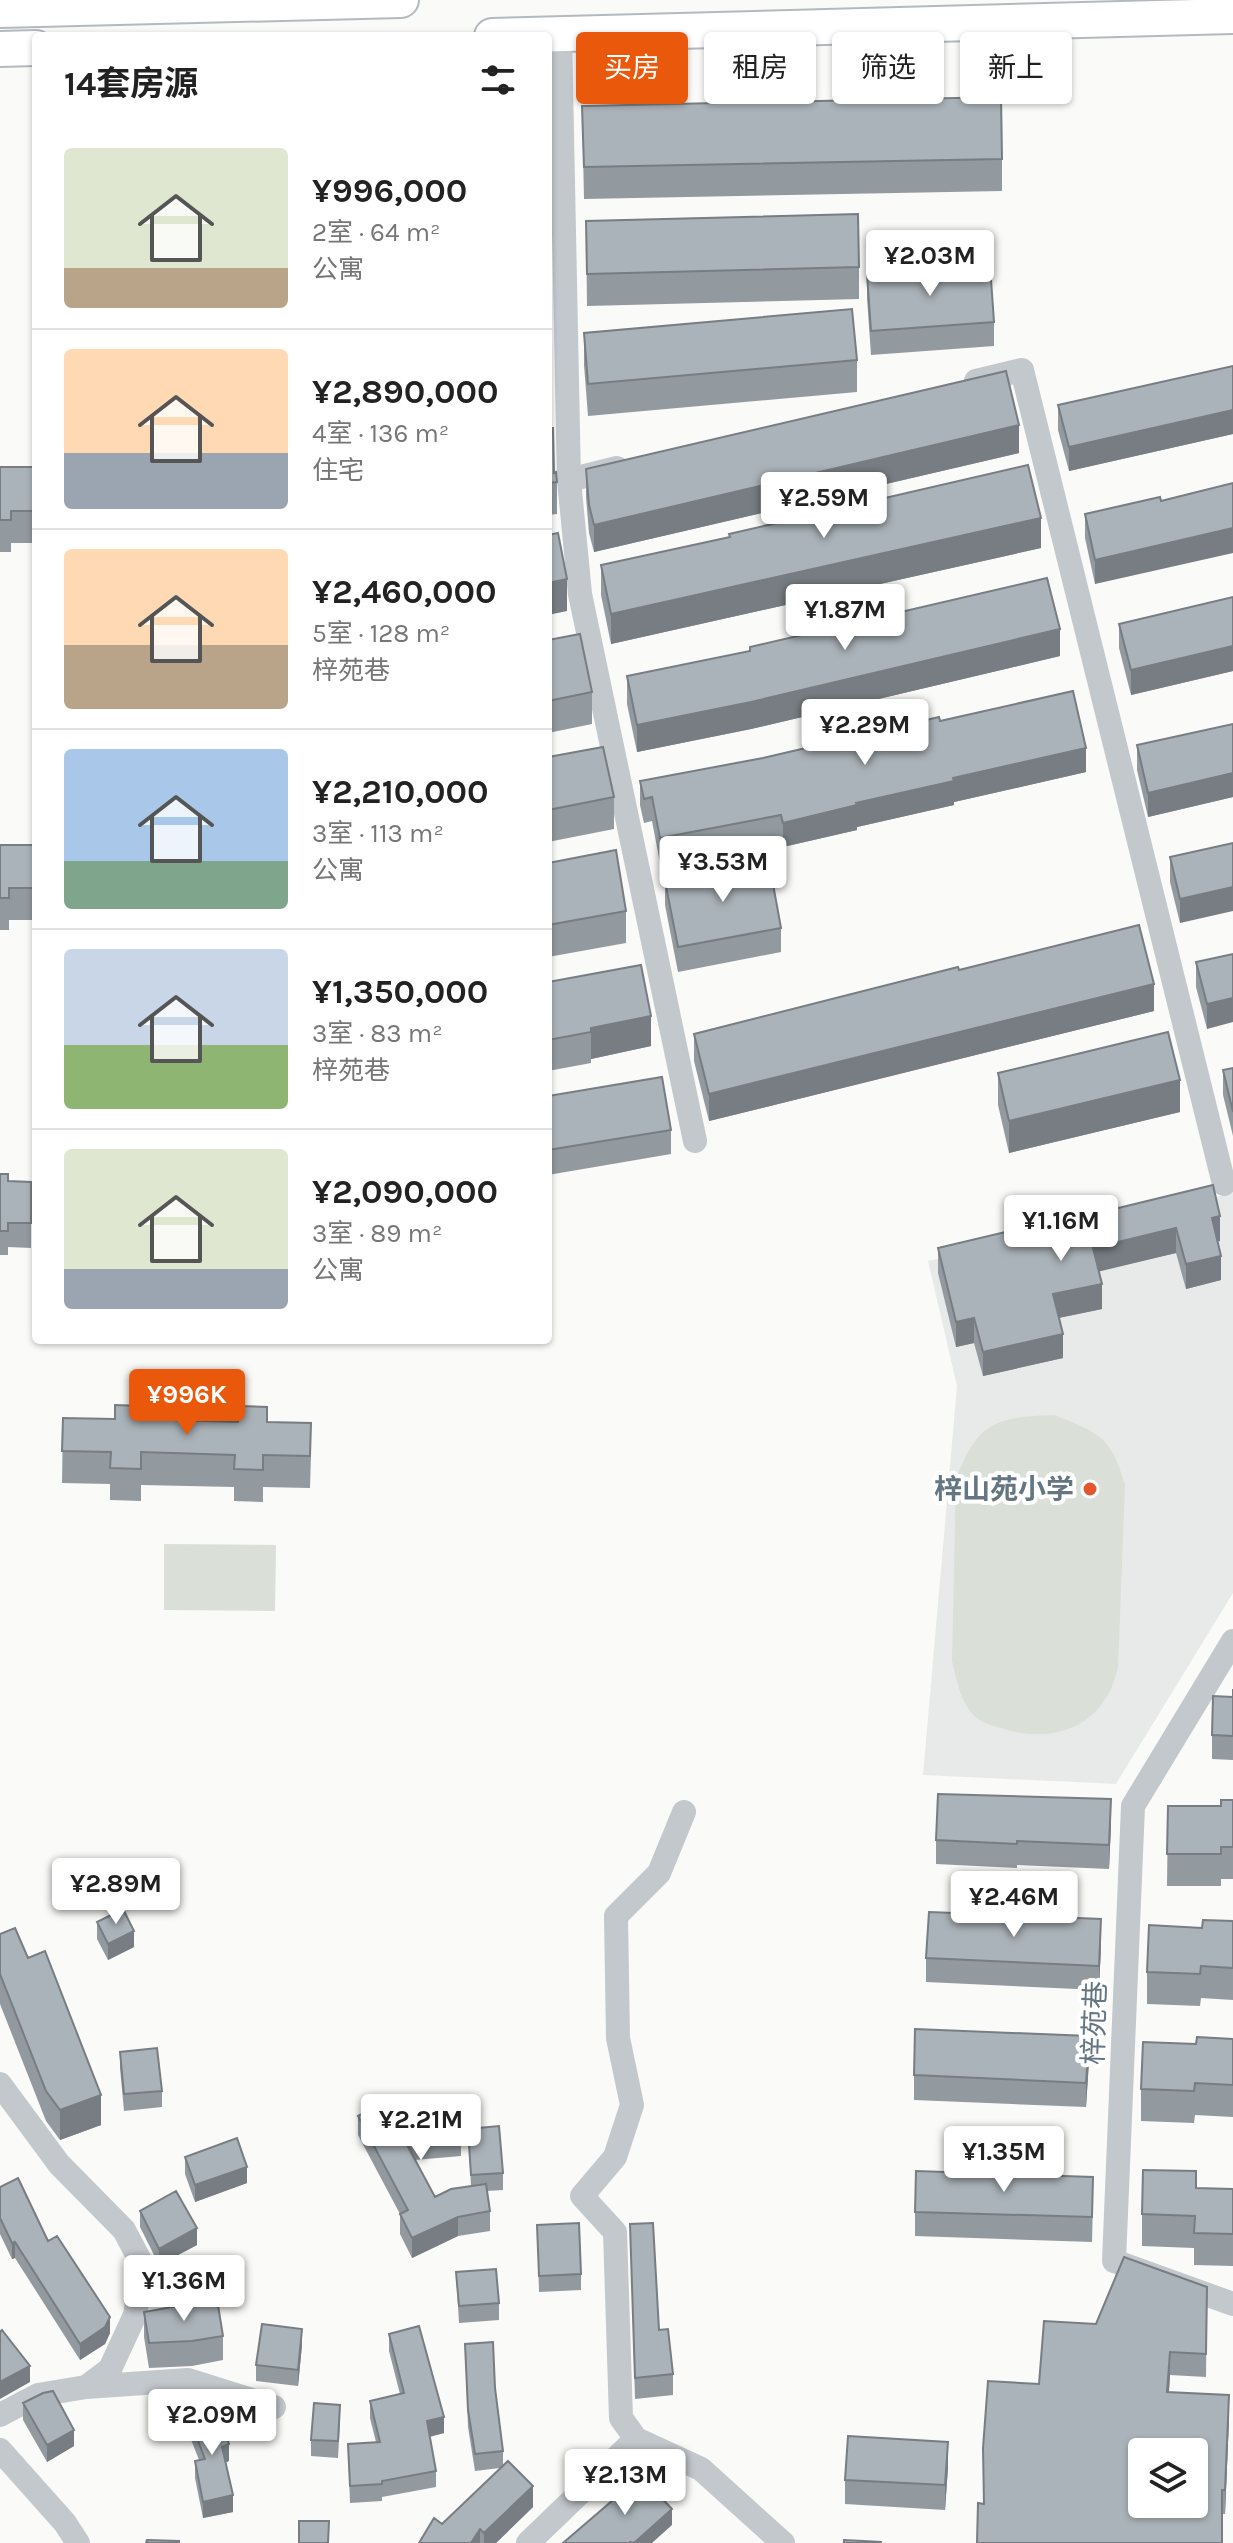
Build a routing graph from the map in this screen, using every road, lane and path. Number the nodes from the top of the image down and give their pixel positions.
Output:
1 (401, 0) edge
2 (0, 10) edge
3 (957, 12) edge
4 (1233, 16) edge
5 (552, 34) edge
6 (560, 34) junction
7 (32, 48) edge
8 (0, 49) edge
9 (946, 389) edge
10 (645, 462) edge
11 (569, 480) junction
12 (695, 1141) dead end
13 (1224, 1184) dead end
14 (1233, 1641) edge
15 (684, 1812) dead end
16 (0, 2084) edge
17 (1233, 2304) edge
18 (86, 2387) junction
19 (274, 2407) dead end
20 (0, 2415) edge
21 (636, 2439) junction
22 (0, 2450) edge
23 (78, 2543) edge
24 (528, 2543) edge
25 (783, 2543) edge

1 - 2 street
3 - 4 street
3 - 6 street
5 - 6 street
6 - 11 street
7 - 8 street
9 - 13 street
10 - 11 street
11 - 12 street
14 - 17 street, 梓苑巷
15 - 21 street
16 - 18 street
18 - 19 street
18 - 20 street
21 - 24 street
21 - 25 street
22 - 23 street

